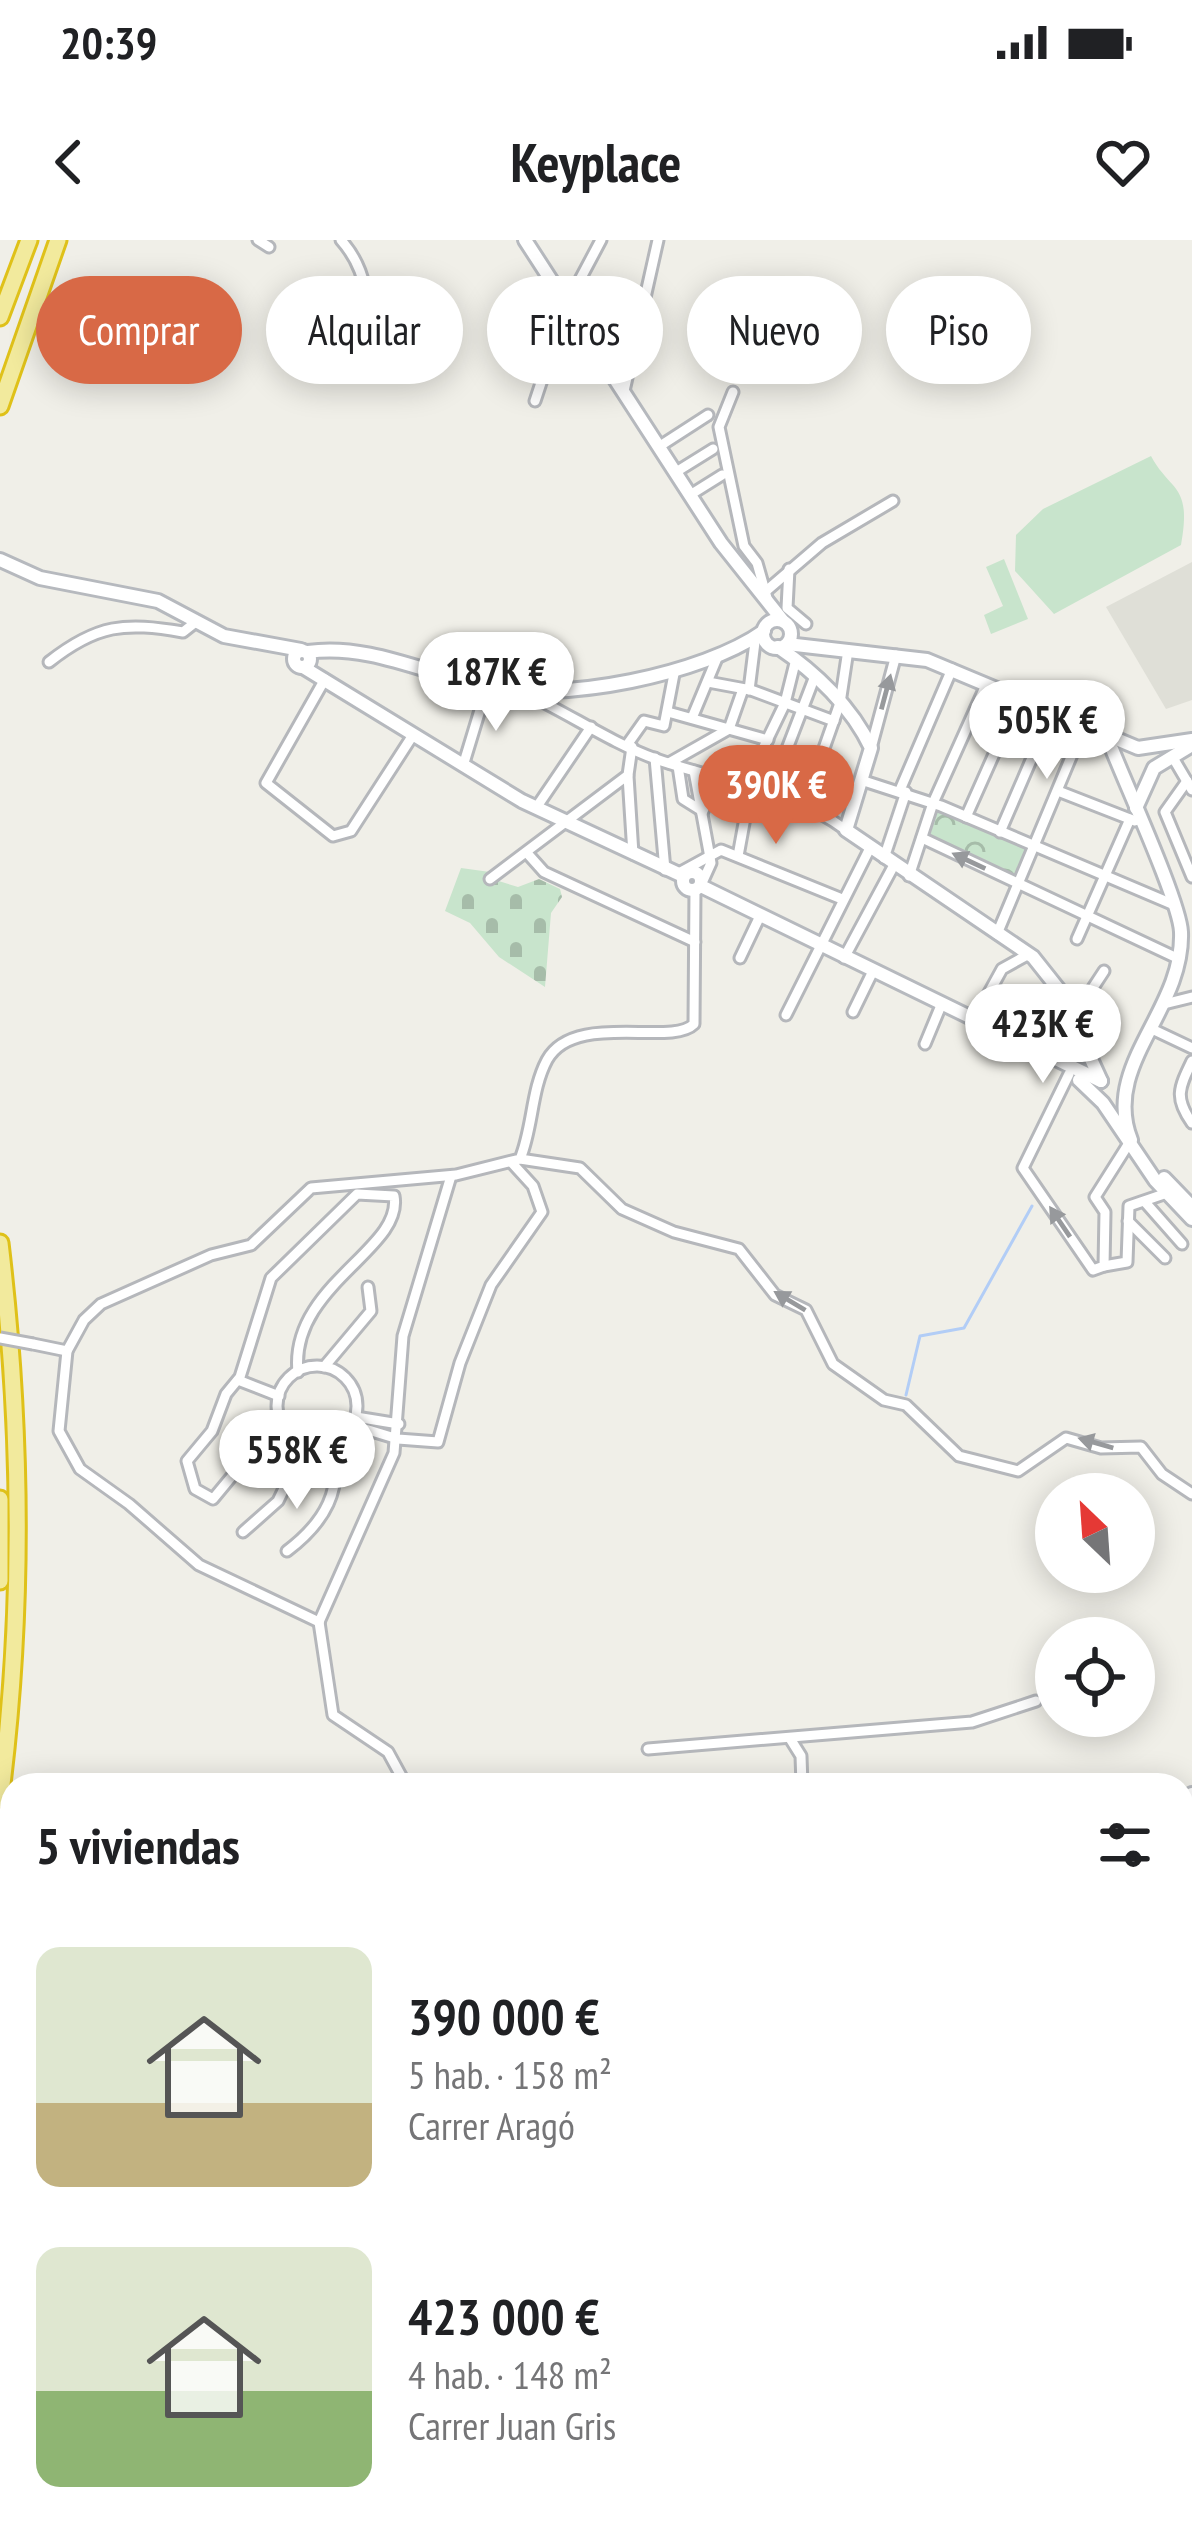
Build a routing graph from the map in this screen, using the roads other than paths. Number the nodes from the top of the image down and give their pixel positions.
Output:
1 (28, 240) edge
2 (58, 240) edge
3 (258, 240) edge
4 (341, 240) edge
5 (525, 240) edge
6 (602, 240) edge
7 (658, 240) edge
8 (269, 247) dead end
9 (361, 276) edge
10 (549, 276) edge
11 (582, 276) edge
12 (0, 317) edge
13 (541, 384) edge
14 (619, 384) edge
15 (624, 392) junction
16 (734, 392) dead end
17 (536, 401) dead end
18 (0, 406) edge
19 (708, 416) dead end
20 (660, 446) junction
21 (713, 448) dead end
22 (676, 472) junction
23 (722, 475) dead end
24 (690, 495) junction
25 (893, 501) dead end
26 (744, 545) junction
27 (730, 552) junction
28 (0, 560) edge
29 (755, 560) junction
30 (787, 570) junction
31 (764, 591) junction
32 (197, 621) junction
33 (806, 624) dead end
34 (771, 636) junction
35 (848, 650) junction
36 (896, 655) junction
37 (717, 658) junction
38 (303, 659) junction
39 (796, 659) junction
40 (49, 662) dead end
41 (952, 669) junction
42 (674, 674) junction
43 (815, 676) junction
44 (322, 677) junction
45 (708, 682) junction
46 (986, 685) junction
47 (487, 687) junction
48 (563, 688) junction
49 (746, 689) junction
50 (522, 692) junction
51 (1019, 698) junction
52 (785, 703) junction
53 (840, 703) junction
54 (553, 706) junction
55 (804, 710) junction
56 (668, 712) junction
57 (1051, 714) junction
58 (692, 718) junction
59 (834, 721) junction
60 (591, 727) junction
61 (1084, 727) junction
62 (729, 728) junction
63 (868, 729) junction
64 (1100, 733) junction
65 (413, 735) junction
66 (768, 740) junction
67 (1192, 742) edge
68 (629, 746) junction
69 (1140, 748) junction
70 (1172, 756) junction
71 (655, 758) junction
72 (758, 759) dead end
73 (674, 764) junction
74 (463, 766) junction
75 (780, 767) dead end
76 (1123, 770) junction
77 (694, 771) junction
78 (1151, 772) junction
79 (628, 775) junction
80 (720, 777) junction
81 (863, 781) junction
82 (751, 785) junction
83 (1189, 786) edge
84 (903, 791) junction
85 (1058, 791) junction
86 (933, 803) junction
87 (804, 805) junction
88 (536, 808) junction
89 (702, 813) junction
90 (965, 817) junction
91 (1135, 817) junction
92 (568, 823) junction
93 (846, 830) junction
94 (1000, 832) junction
95 (922, 838) junction
96 (1034, 847) junction
97 (870, 848) junction
98 (527, 853) junction
99 (633, 854) junction
100 (710, 854) junction
101 (738, 856) junction
102 (889, 862) junction
103 (675, 873) junction
104 (909, 876) junction
105 (1103, 876) junction
106 (1192, 877) edge
107 (490, 879) dead end
108 (1017, 884) junction
109 (700, 886) junction
110 (842, 899) junction
111 (1192, 908) edge
112 (1174, 910) junction
113 (760, 916) junction
114 (1083, 918) junction
115 (997, 934) junction
116 (1186, 935) edge
117 (1077, 939) dead end
118 (695, 941) junction
119 (820, 946) junction
120 (1029, 954) junction
121 (740, 958) dead end
122 (844, 958) junction
123 (1177, 958) junction
124 (873, 971) junction
125 (1104, 971) dead end
126 (1192, 997) edge
127 (942, 1003) junction
128 (1164, 1004) junction
129 (1069, 1009) junction
130 (853, 1012) dead end
131 (786, 1015) dead end
132 (975, 1018) junction
133 (1154, 1030) junction
134 (925, 1044) dead end
135 (1089, 1048) junction
136 (1192, 1048) edge
137 (1192, 1061) edge
138 (1069, 1070) junction
139 (1109, 1088) junction
140 (1192, 1124) edge
141 (1131, 1140) junction
142 (516, 1161) junction
143 (1145, 1161) junction
144 (453, 1175) junction
145 (1155, 1180) junction
146 (1167, 1193) junction
147 (1145, 1202) junction
148 (1190, 1206) edge
149 (1128, 1221) junction
150 (0, 1244) edge
151 (1182, 1244) dead end
152 (1165, 1258) dead end
153 (1102, 1268) junction
154 (368, 1287) dead end
155 (0, 1338) edge
156 (67, 1351) junction
157 (324, 1367) junction
158 (298, 1372) junction
159 (238, 1380) junction
160 (279, 1396) junction
161 (279, 1417) junction
162 (354, 1421) junction
163 (399, 1424) junction
164 (398, 1439) junction
165 (331, 1442) junction
166 (305, 1445) junction
167 (1192, 1494) edge
168 (0, 1498) edge
169 (243, 1532) dead end
170 (287, 1551) dead end
171 (0, 1581) edge
172 (319, 1622) junction
173 (1035, 1701) edge
174 (791, 1740) junction
175 (648, 1749) dead end
176 (2, 1773) edge
177 (399, 1773) edge
178 (802, 1773) edge

1 - 12 highway
2 - 18 highway
3 - 8 street
4 - 9 street
5 - 10 street
6 - 11 street
7 - 15 street
13 - 17 street
14 - 15 street
15 - 20 street
16 - 26 street
19 - 20 street
20 - 22 street
21 - 22 street
22 - 24 street
23 - 24 street
24 - 27 street
25 - 30 street
26 - 27 street
26 - 29 street
27 - 31 street
28 - 32 street
29 - 30 street
29 - 31 street
30 - 31 street
30 - 33 street
31 - 34 street
32 - 38 street
32 - 40 street
34 - 35 street
34 - 37 street
34 - 39 street
34 - 49 street
35 - 36 street
35 - 53 street
36 - 41 street
63 -> 36 street
37 - 42 street
37 - 45 street
38 - 44 street
38 - 47 street
39 - 43 street
39 - 52 street
41 - 46 street
41 - 84 street
42 - 48 street
42 - 56 street
43 - 53 street
43 - 55 street
44 - 65 street
44 - 65 street
45 - 49 street
45 - 58 street
46 - 51 street
46 - 86 street
47 - 50 street
47 - 74 street
48 - 50 street
48 - 54 street
49 - 52 street
49 - 62 street
50 - 54 street
51 - 57 street
51 - 90 street
52 - 55 street
52 - 66 street
53 - 59 street
53 - 63 street
54 - 60 street
55 - 59 street
55 - 75 street
56 - 58 street
56 - 68 street
57 - 61 street
57 - 94 street
58 - 62 street
59 - 87 street
60 - 68 street
60 - 88 street
61 - 64 street
61 - 85 street
62 - 66 street
62 - 73 street
63 - 81 street
64 - 69 street
64 - 76 street
65 - 74 street
66 - 72 street
67 - 69 street
67 - 70 street
68 - 71 street
68 - 79 street
69 - 76 street
69 - 78 street
70 - 78 street
70 - 83 street
71 - 73 street
71 - 103 street
73 - 77 street
73 - 89 street
74 - 88 street
76 - 78 street
76 - 91 street
77 - 80 street
77 - 89 street
78 - 91 street
79 - 92 street
79 - 99 street
80 - 82 street
80 - 89 street
81 - 84 street
81 - 93 street
82 - 87 street
82 - 101 street
83 - 106 street
84 - 86 street
84 - 102 street
85 - 91 street
85 - 96 street
86 - 90 street
86 - 95 street
87 - 93 street
88 - 92 street
89 - 100 street
90 - 94 street
91 - 105 street
91 - 112 street
92 - 98 street
92 - 99 street
93 - 97 street
94 - 96 street
95 - 104 street
108 -> 95 street
96 - 105 street
96 - 108 street
97 - 102 street
97 - 110 street
98 - 107 street
98 - 118 street
99 - 103 street
100 - 101 street
100 - 103 street
100 - 109 street
101 - 110 street
102 - 104 street
102 - 122 street
103 - 109 street
104 - 115 street
105 - 112 street
105 - 114 street
108 - 114 street
108 - 115 street
109 - 113 street
109 - 118 street
110 - 119 street
111 - 112 street
112 - 116 street
113 - 119 street
113 - 121 street
114 - 117 street
114 - 123 street
115 - 120 street
116 - 123 street
118 - 142 street
119 - 122 street
119 - 131 street
120 - 129 street
120 - 132 street
122 - 124 street
123 - 128 street
124 - 127 street
124 - 130 street
125 - 129 street
126 - 128 street
127 - 132 street
127 - 134 street
128 - 133 street
129 - 135 street
132 - 138 street
133 - 136 street
133 - 139 street
135 - 138 street
135 - 139 street
137 - 140 street
138 - 139 street
153 -> 138 street
139 - 141 street
141 - 143 street
141 - 153 street
142 - 144 street
142 - 164 street
167 -> 142 street
143 - 145 street
143 - 148 street
144 - 156 street
144 - 163 street
145 - 146 street
145 - 148 street
146 - 147 street
146 - 148 street
147 - 149 street
147 - 151 street
149 - 152 street
149 - 153 street
150 - 176 highway
154 - 157 street
155 - 156 street, bridge
156 - 172 street
157 - 158 street
157 - 162 street
158 - 159 street
158 - 160 street
159 - 160 street
159 - 161 street
160 - 161 street
161 - 166 street
162 - 163 street
162 - 164 street
162 - 165 street
163 - 164 street
164 - 172 street
165 - 166 street
165 - 170 street
166 - 169 street
168 - 171 highway
172 - 177 street
173 - 174 street
174 - 175 street
174 - 178 street

